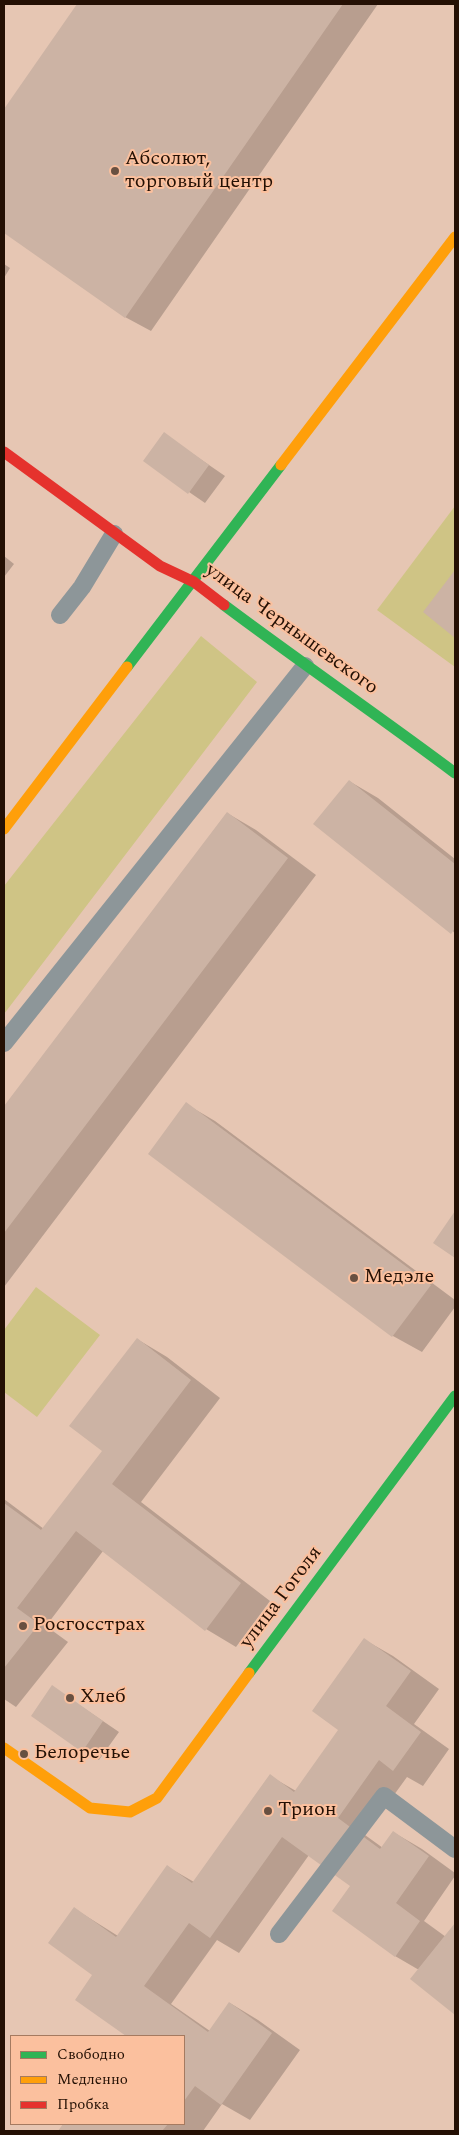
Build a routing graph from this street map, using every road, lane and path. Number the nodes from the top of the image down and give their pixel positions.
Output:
1 (455, 237) edge
2 (4, 452) edge
3 (114, 534) junction
4 (194, 582) junction
5 (60, 615) dead end
6 (305, 666) junction
7 (455, 774) edge
8 (4, 830) edge
9 (4, 1043) edge
10 (455, 1396) edge
11 (4, 1748) edge
12 (455, 1849) edge
13 (279, 1934) dead end

1 - 4 main road
2 - 3 main road, улица Чернышевского
3 - 4 main road, улица Чернышевского
3 - 5 lane
4 - 6 main road, улица Чернышевского
4 - 8 main road
6 - 7 main road, улица Чернышевского
6 - 9 lane
10 - 11 main road, улица Гоголя
12 - 13 lane

